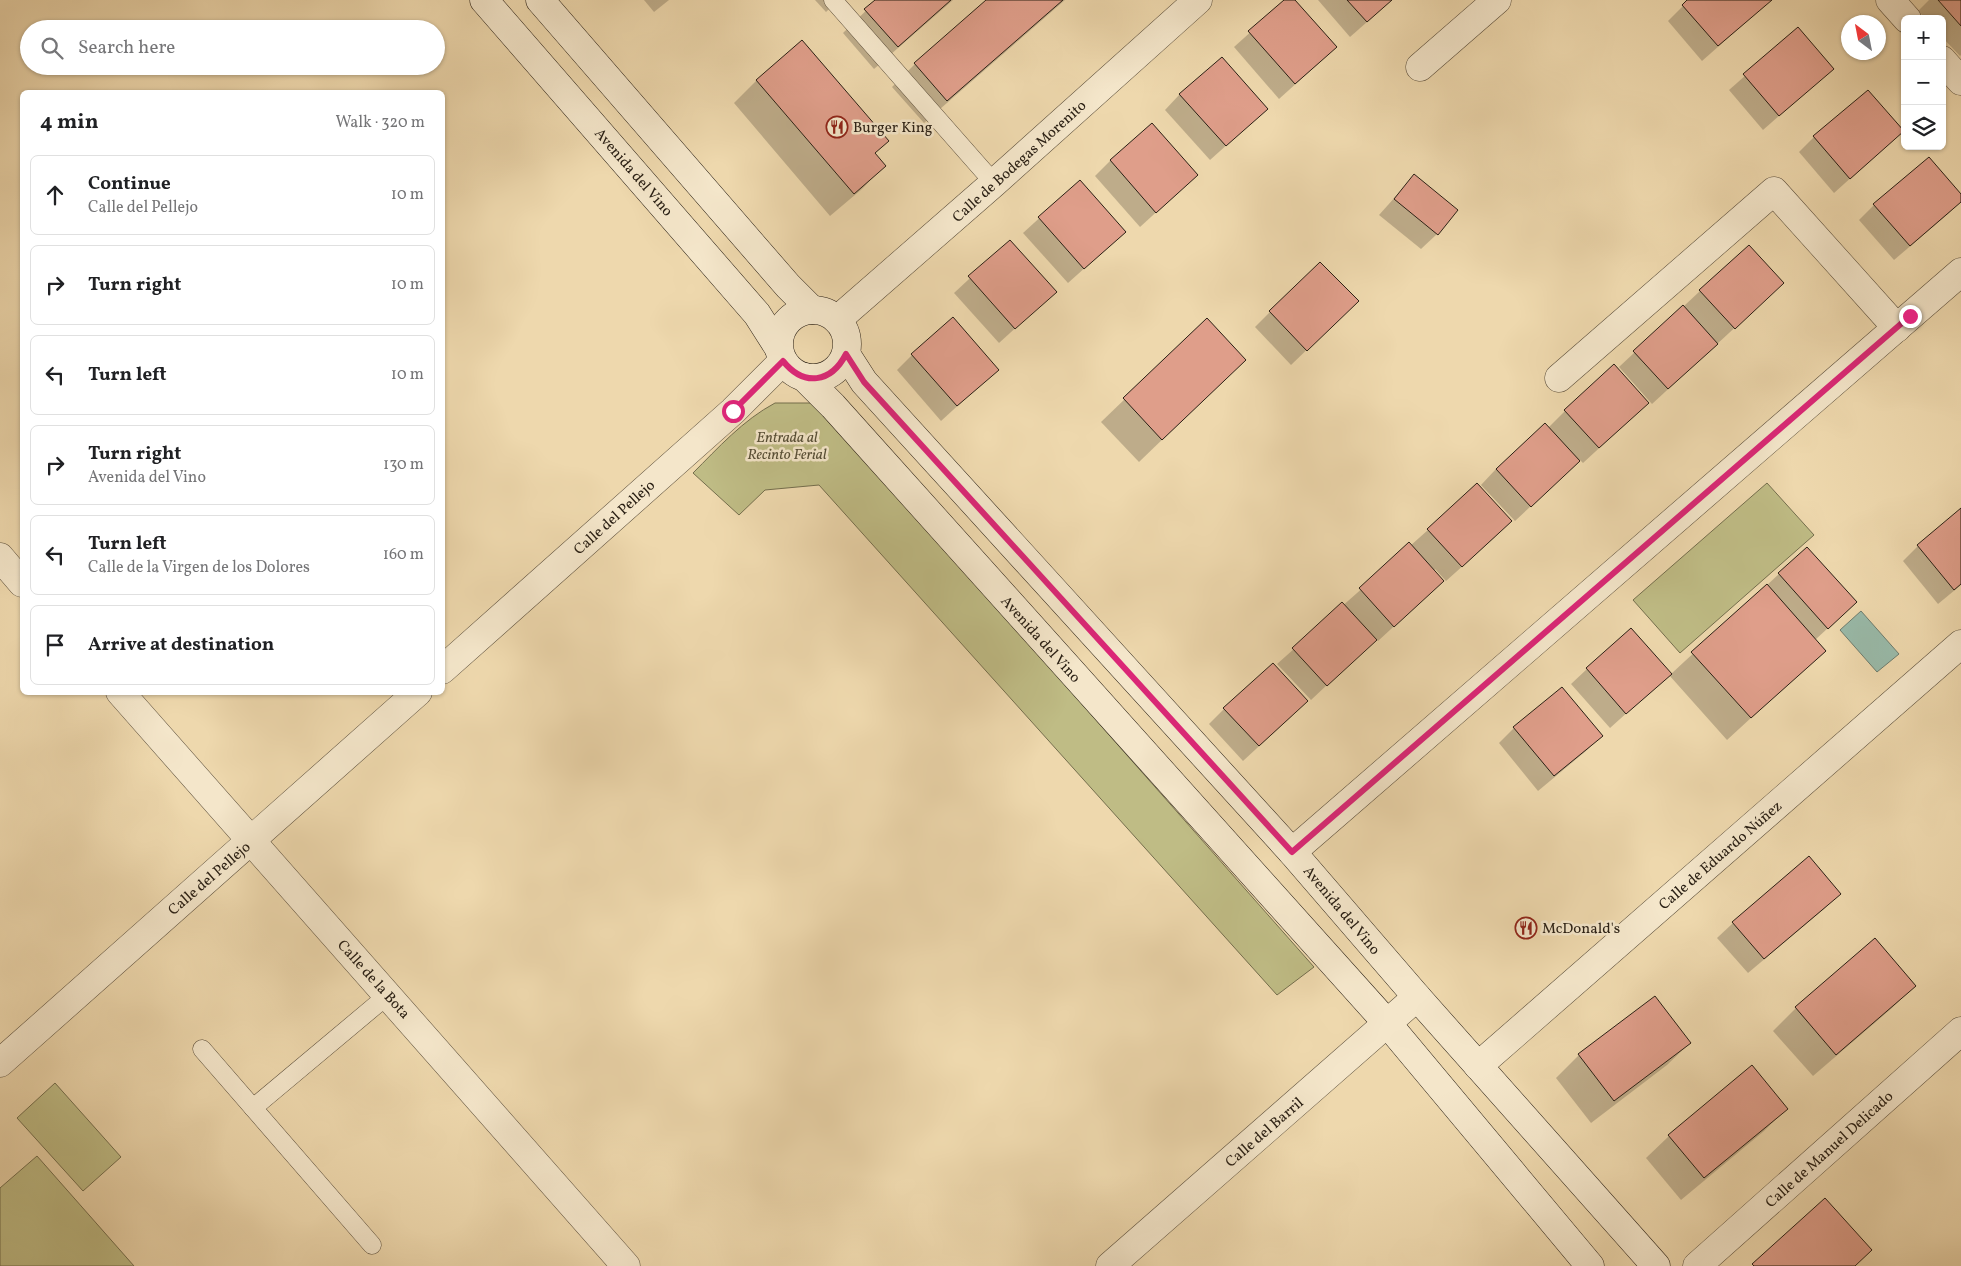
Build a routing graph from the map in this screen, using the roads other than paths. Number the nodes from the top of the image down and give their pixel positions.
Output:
1 (484, 0) edge
2 (540, 0) edge
3 (833, 0) edge
4 (1198, 0) edge
5 (1497, 0) edge
6 (1890, 0) edge
7 (1903, 15) edge
8 (1946, 64) edge
9 (1420, 67) dead end
10 (1961, 81) edge
11 (994, 183) junction
12 (1961, 272) edge
13 (812, 310) junction
14 (837, 320) junction
15 (1897, 328) junction
16 (846, 354) junction
17 (788, 362) junction
18 (1559, 378) dead end
19 (0, 557) edge
20 (20, 580) edge
21 (1961, 644) edge
22 (445, 667) edge
23 (123, 695) edge
24 (415, 695) edge
25 (252, 841) junction
26 (1292, 852) junction
27 (388, 995) junction
28 (1417, 997) junction
29 (1387, 1024) junction
30 (1961, 1032) edge
31 (202, 1049) dead end
32 (0, 1063) edge
33 (1478, 1066) junction
34 (253, 1108) junction
35 (372, 1246) dead end
36 (626, 1266) edge
37 (1110, 1266) edge
38 (1590, 1266) edge
39 (1656, 1266) edge
40 (1697, 1266) edge

1 - 17 street, Avenida del Vino
2 - 13 street
3 - 11 lane
4 - 11 street, Calle de Bodegas Morenito
5 - 9 street
6 - 7 street
8 - 10 street
11 - 14 street, Calle de Bodegas Morenito
12 - 15 street
13 - 14 street
13 - 17 street
14 - 16 street
15 - 18 street
15 - 26 street
16 - 17 street
16 - 26 street, Avenida del Vino
17 - 22 street, Calle del Pellejo
17 - 29 street, Avenida del Vino
19 - 20 street
21 - 33 street, Calle de Eduardo Núñez
23 - 25 street, Calle de la Bota
24 - 25 street, Calle del Pellejo
25 - 27 street, Calle de la Bota
25 - 32 street, Calle del Pellejo
26 - 28 street, Avenida del Vino
27 - 34 lane
27 - 36 street, Calle de la Bota
28 - 29 street, Calle del Barril
28 - 33 street, Avenida del Vino
29 - 37 street, Calle del Barril
29 - 38 street, Avenida del Vino
30 - 40 street, Calle de Manuel Delicado
31 - 34 lane
33 - 39 street, Avenida del Vino
34 - 35 lane

